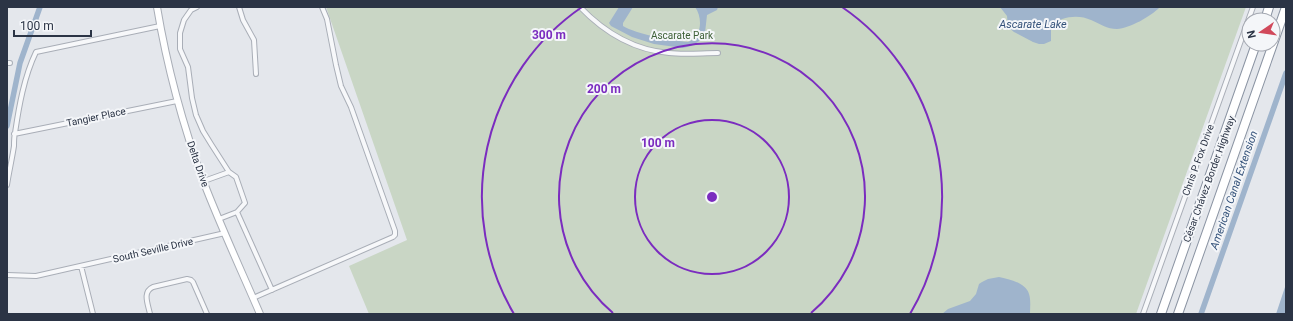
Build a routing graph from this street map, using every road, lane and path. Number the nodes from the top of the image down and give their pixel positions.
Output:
1 (157, 7) edge
2 (197, 7) edge
3 (239, 7) edge
4 (322, 7) edge
5 (580, 7) edge
6 (1253, 7) edge
7 (1286, 7) edge
8 (1281, 21) edge
9 (160, 26) junction
10 (1253, 52) edge
11 (1270, 52) edge
12 (718, 53) dead end
13 (256, 74) dead end
14 (177, 101) junction
15 (14, 134) junction
16 (229, 172) junction
17 (204, 181) junction
18 (7, 185) edge
19 (237, 212) junction
20 (219, 219) junction
21 (225, 233) junction
22 (81, 266) junction
23 (7, 275) edge
24 (272, 290) junction
25 (253, 298) junction
26 (93, 314) edge
27 (150, 314) edge
28 (207, 314) edge
29 (260, 314) edge
30 (1143, 314) edge
31 (1161, 314) edge
32 (1178, 314) edge

1 - 9 main road, Delta Drive
2 - 16 street
3 - 13 street
4 - 24 street
5 - 12 street
6 - 30 street, Chris P Fox Drive
7 - 8 highway, César Chávez Border Highway
9 - 14 main road, Delta Drive
9 - 15 street
10 - 31 highway, César Chávez Border Highway
11 - 32 highway, César Chávez Border Highway
14 - 15 street, Tangier Place
14 - 17 main road, Delta Drive
15 - 18 street
16 - 17 street
16 - 19 street
17 - 20 main road, Delta Drive
19 - 20 street
19 - 24 street
20 - 21 main road, Delta Drive
21 - 22 street, South Seville Drive
21 - 25 main road, Delta Drive
22 - 23 street, South Seville Drive
22 - 26 street
24 - 25 street
25 - 29 main road, Delta Drive
27 - 28 street

